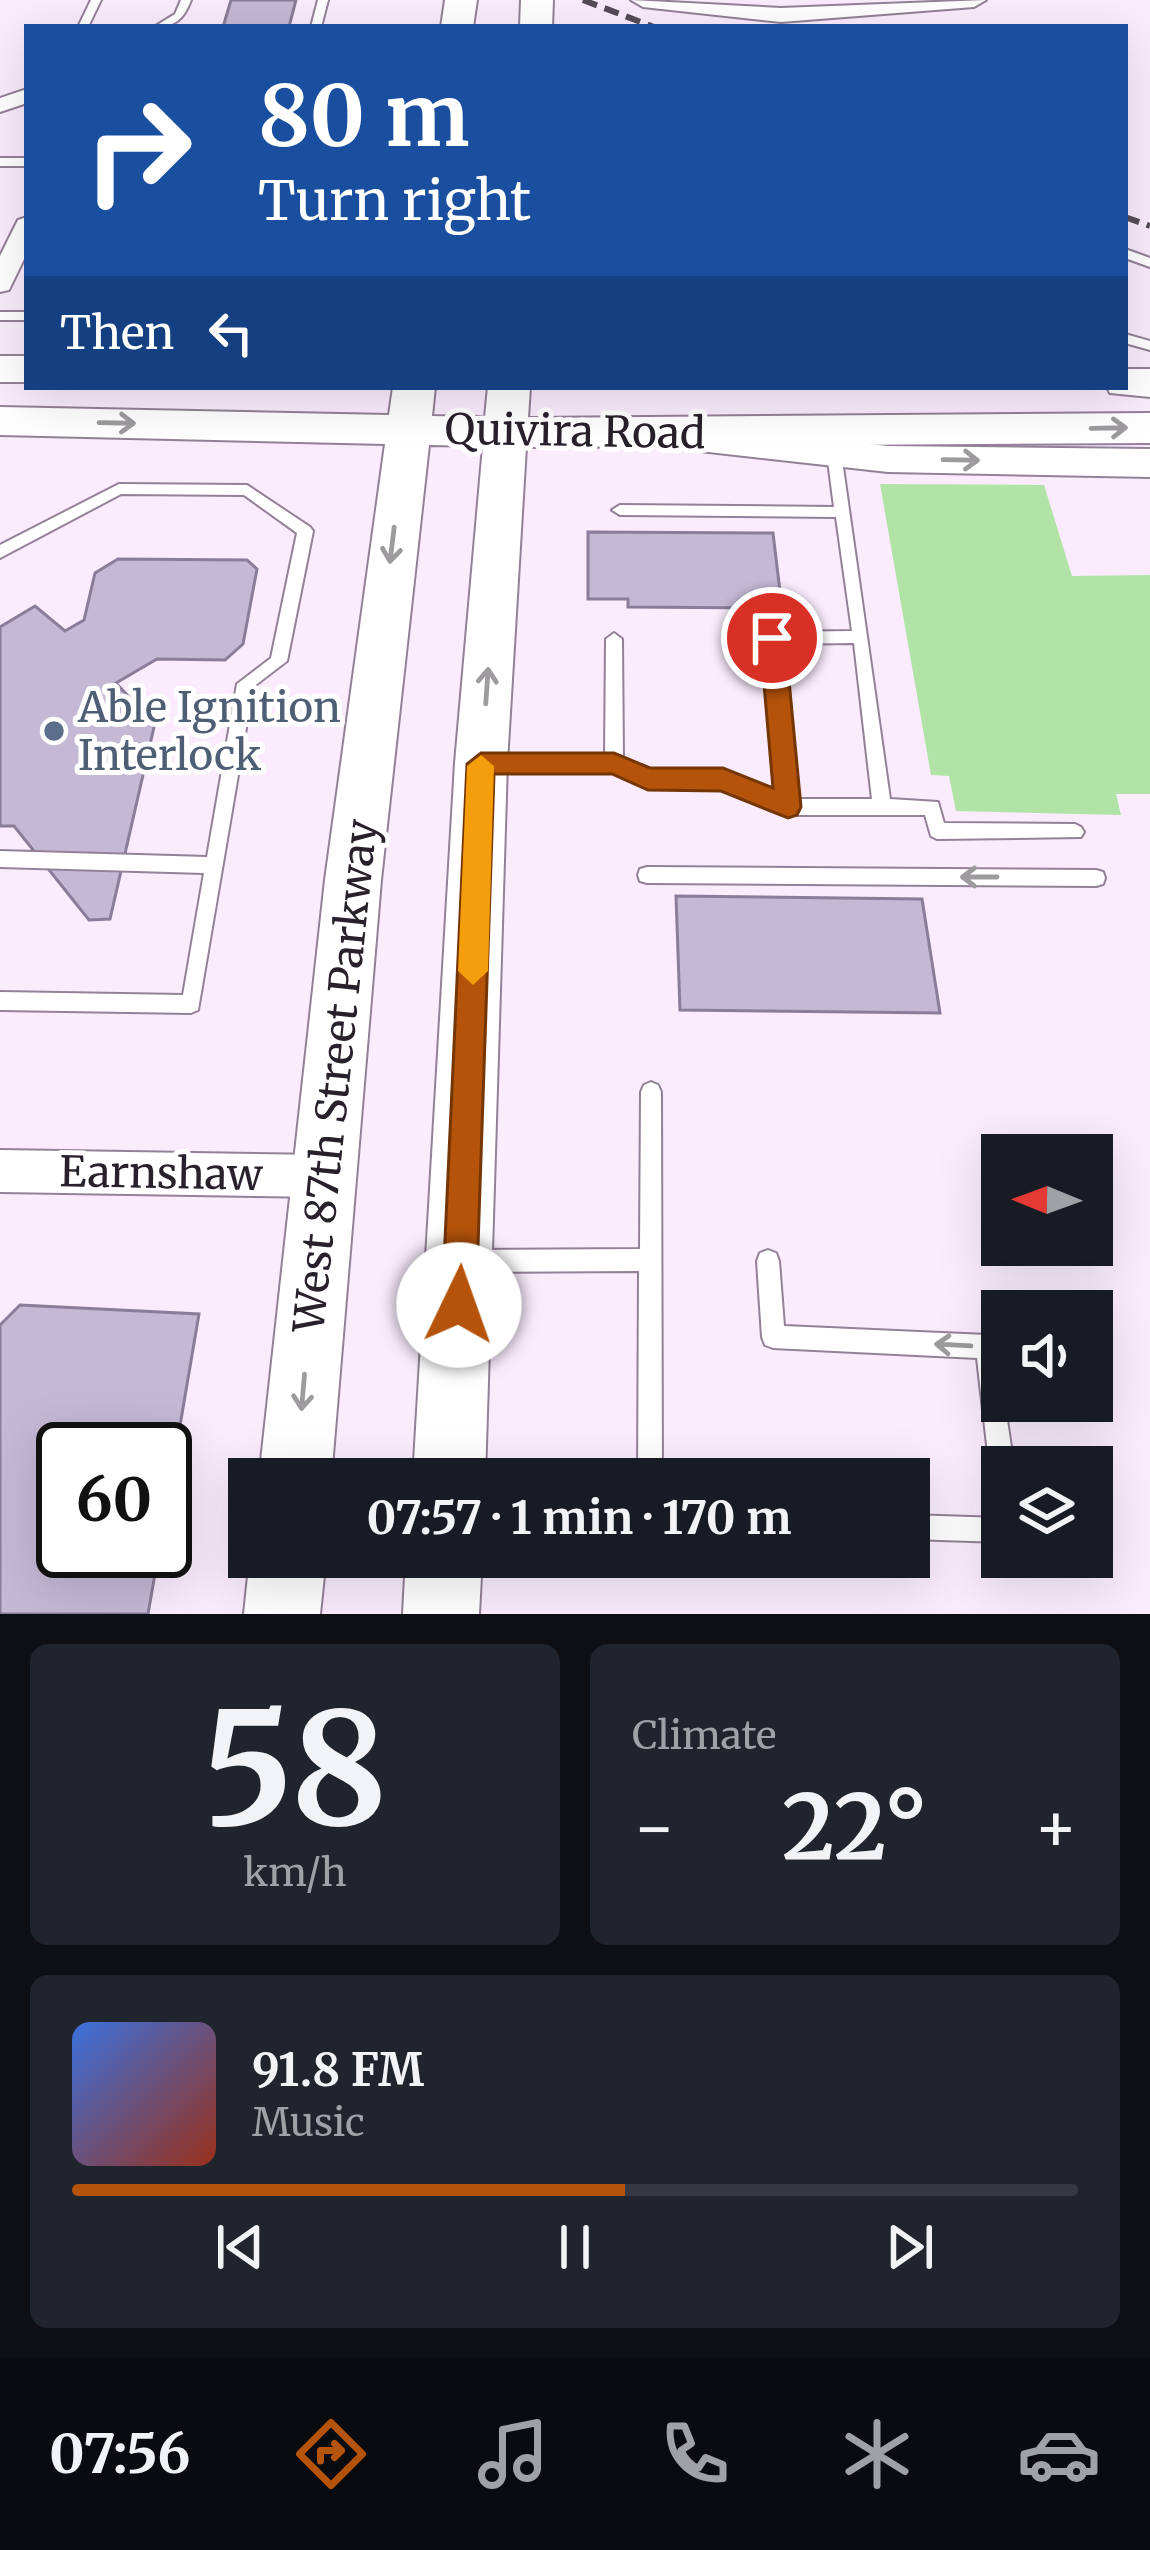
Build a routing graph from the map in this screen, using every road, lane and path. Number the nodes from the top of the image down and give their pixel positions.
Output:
1 (186, 0) edge
2 (643, 0) edge
3 (974, 0) edge
4 (165, 24) edge
5 (24, 231) edge
6 (0, 284) edge
7 (410, 408) edge
8 (508, 409) edge
9 (0, 421) edge
10 (1150, 428) edge
11 (635, 434) junction
12 (834, 453) junction
13 (1150, 463) edge
14 (620, 510) dead end
15 (842, 512) junction
16 (0, 552) edge
17 (861, 638) junction
18 (614, 639) dead end
19 (481, 764) junction
20 (614, 764) junction
21 (788, 807) junction
22 (882, 807) junction
23 (1075, 832) dead end
24 (0, 859) edge
25 (215, 865) junction
26 (647, 875) dead end
27 (1096, 878) dead end
28 (0, 1001) edge
29 (651, 1092) dead end
30 (0, 1171) edge
31 (323, 1176) junction
32 (647, 1259) junction
33 (461, 1261) junction
34 (768, 1261) dead end
35 (999, 1446) edge
36 (297, 1458) edge
37 (450, 1458) edge
38 (650, 1458) edge
39 (930, 1528) edge
40 (981, 1529) edge
41 (285, 1578) edge
42 (443, 1578) edge
43 (282, 1614) edge
44 (441, 1614) edge

1 - 4 lane
2 - 3 street
5 - 6 street
7 - 8 main road, Quivira Road
9 -> 7 main road, Quivira Road
7 -> 31 main road, West 87th Street Parkway
8 - 11 main road, Quivira Road
19 -> 8 main road
11 -> 10 main road, Quivira Road
11 - 12 main road
12 -> 13 main road
12 - 15 lane
14 - 15 lane
15 - 17 lane
16 - 25 lane
17 - 21 lane
17 - 22 lane
18 - 20 lane
19 - 20 lane
19 - 33 main road
20 - 21 lane
21 - 22 lane
22 - 23 lane
24 - 25 lane
25 - 28 lane
27 -> 26 lane
29 - 32 lane
30 - 31 street, Earnshaw
31 -> 36 main road, West 87th Street Parkway
32 - 33 lane
32 - 38 lane
33 - 37 main road
35 -> 34 lane
39 - 40 lane
41 - 43 main road
42 - 44 main road

